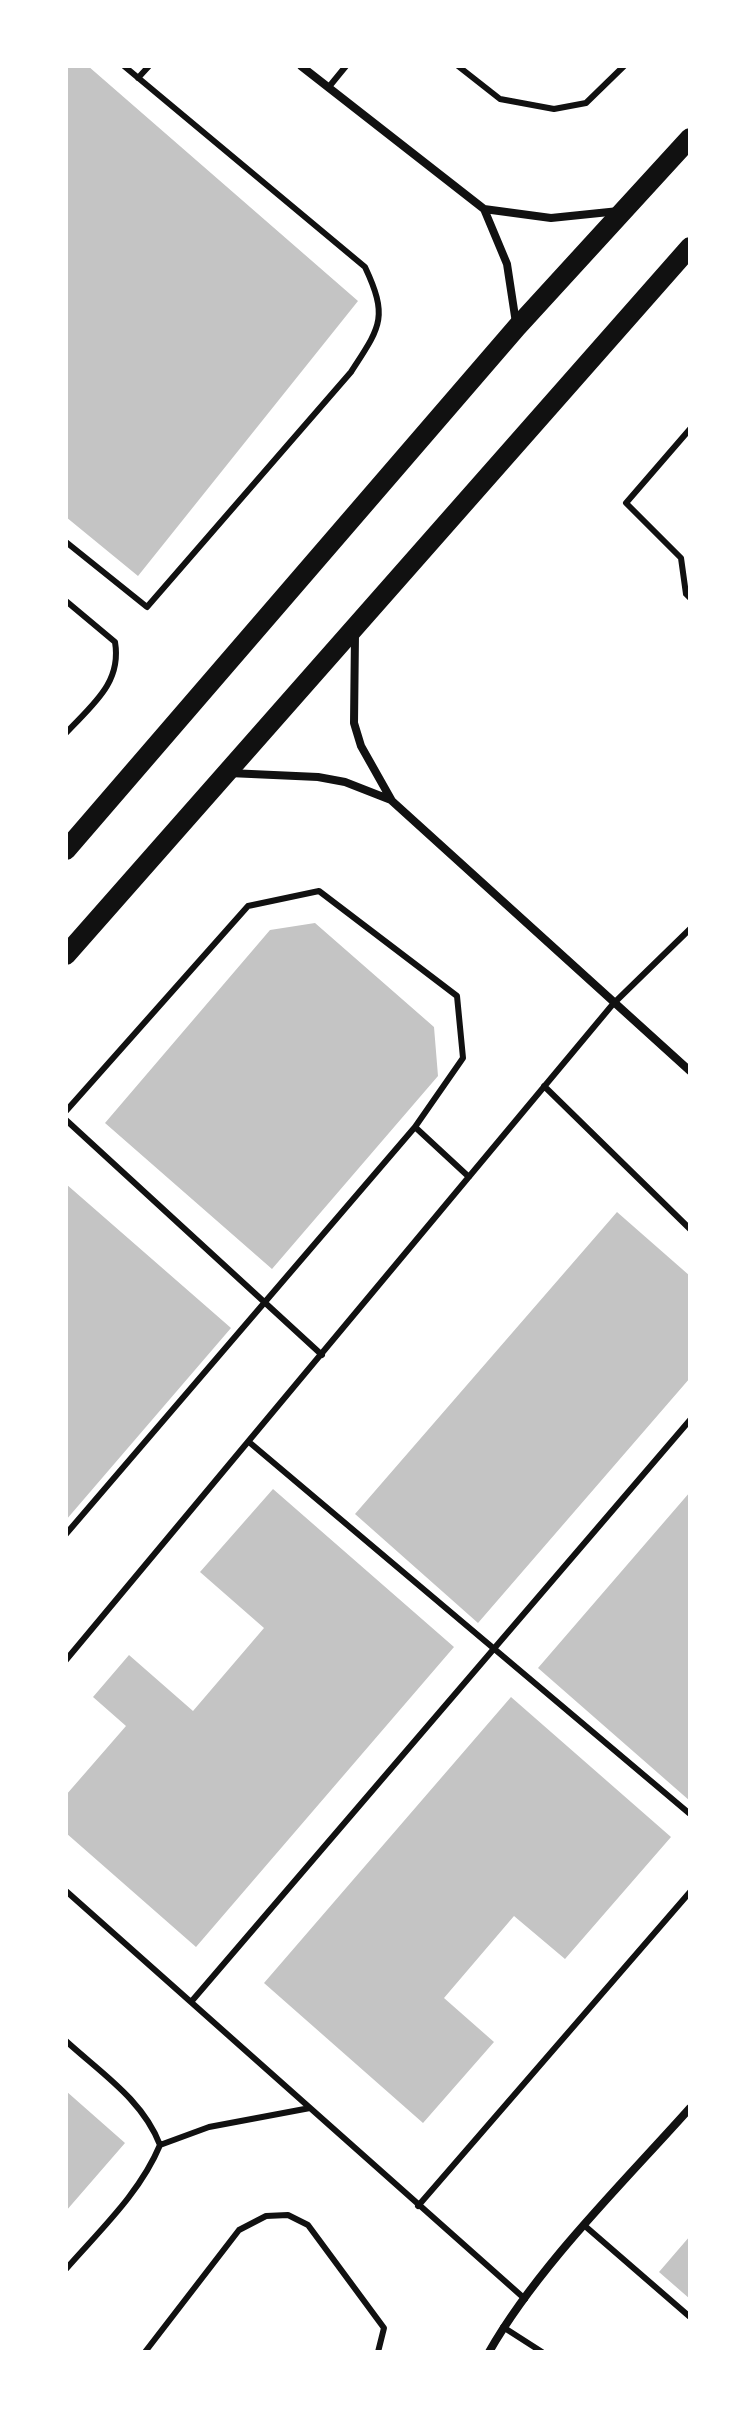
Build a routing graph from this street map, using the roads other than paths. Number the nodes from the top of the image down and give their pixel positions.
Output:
1 (124, 66) edge
2 (149, 66) edge
3 (301, 66) edge
4 (346, 66) edge
5 (458, 66) edge
6 (624, 66) edge
7 (138, 78) junction
8 (328, 88) junction
9 (690, 138) edge
10 (484, 209) junction
11 (624, 211) junction
12 (690, 247) edge
13 (517, 327) junction
14 (690, 429) edge
15 (66, 542) edge
16 (690, 598) edge
17 (66, 601) edge
18 (356, 629) junction
19 (66, 733) edge
20 (229, 773) junction
21 (392, 801) junction
22 (66, 850) edge
23 (690, 929) edge
24 (66, 955) edge
25 (613, 1004) junction
26 (690, 1071) edge
27 (544, 1086) junction
28 (66, 1111) edge
29 (66, 1120) edge
30 (415, 1127) junction
31 (469, 1177) junction
32 (690, 1229) edge
33 (265, 1300) junction
34 (322, 1355) junction
35 (690, 1420) edge
36 (249, 1442) junction
37 (66, 1534) edge
38 (493, 1649) junction
39 (66, 1660) edge
40 (690, 1814) edge
41 (66, 1891) edge
42 (690, 1892) edge
43 (191, 2002) junction
44 (66, 2041) edge
45 (310, 2108) junction
46 (690, 2108) edge
47 (160, 2145) junction
48 (418, 2206) junction
49 (585, 2226) junction
50 (66, 2269) edge
51 (525, 2299) junction
52 (690, 2317) edge
53 (503, 2327) junction
54 (145, 2352) edge
55 (378, 2352) edge
56 (489, 2352) edge
57 (542, 2352) edge

1 - 7 lane
2 - 7 lane
3 - 8 street
4 - 8 lane
5 - 6 lane
7 - 15 lane
8 - 10 street
9 - 11 main road
10 - 11 street
10 - 13 street
11 - 13 main road
12 - 18 main road
13 - 22 main road
14 - 16 lane
17 - 19 lane
18 - 20 main road
18 - 21 street
20 - 21 street
20 - 24 main road
21 - 25 street
23 - 25 lane
25 - 26 street
25 - 27 lane
27 - 31 lane
27 - 32 lane
28 - 30 lane
29 - 33 lane
30 - 31 lane
30 - 33 lane
31 - 34 lane
33 - 34 lane
33 - 37 lane
34 - 36 lane
35 - 38 lane
36 - 38 lane
36 - 39 lane
38 - 40 lane
38 - 43 lane
41 - 43 lane
42 - 48 lane
43 - 45 lane
44 - 47 lane
45 - 47 lane
45 - 48 lane
46 - 49 street
47 - 50 lane
48 - 51 lane
49 - 51 street
49 - 52 lane
51 - 53 street
53 - 56 street
53 - 57 lane
54 - 55 lane

